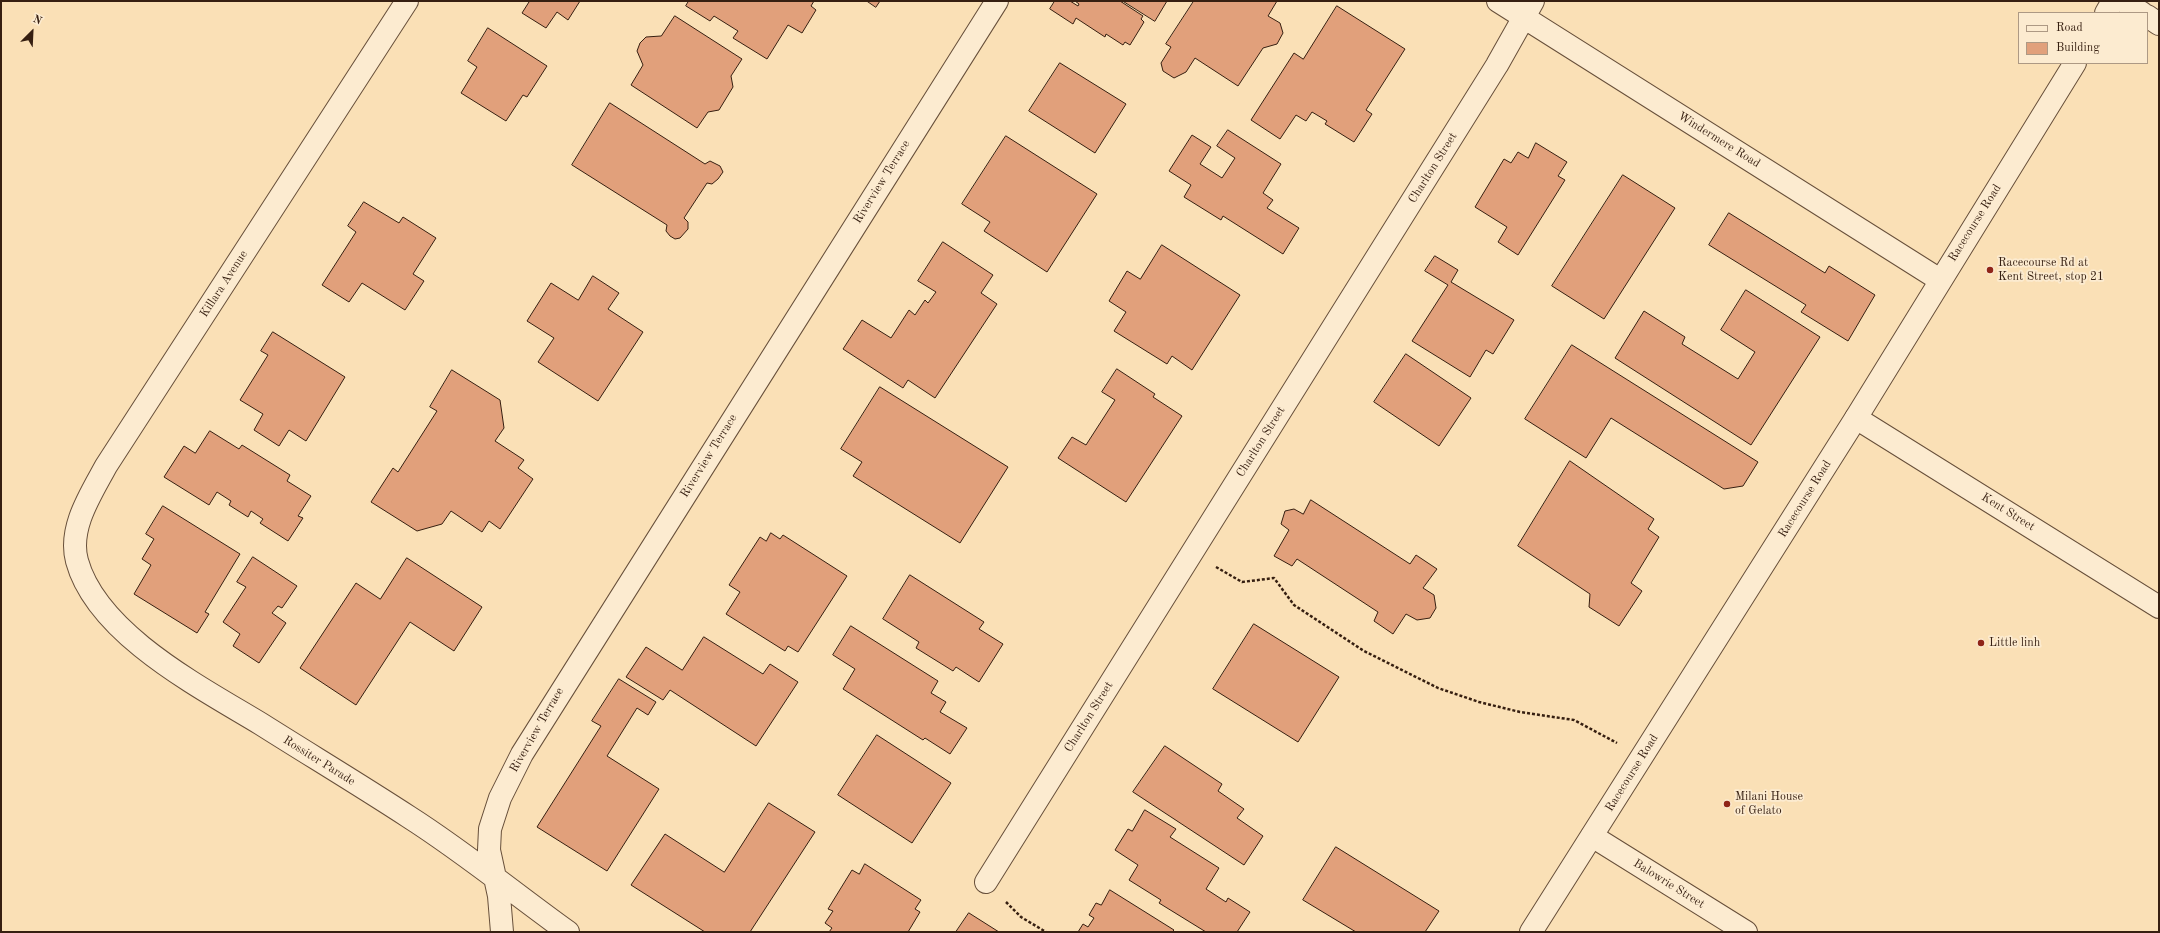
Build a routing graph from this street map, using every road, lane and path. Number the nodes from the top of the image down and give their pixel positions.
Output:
1 (407, 1) edge
2 (997, 1) edge
3 (1498, 1) edge
4 (2113, 1) edge
5 (2123, 1) edge
6 (1529, 9) edge
7 (2107, 12) edge
8 (2140, 12) edge
9 (2148, 17) edge
10 (2159, 24) edge
11 (2074, 64) edge
12 (1940, 280) junction
13 (1856, 418) junction
14 (1191, 553) junction
15 (83, 578) joint
16 (2159, 608) edge
17 (1642, 757) junction
18 (1592, 836) junction
19 (495, 878) junction
20 (986, 882) joint
21 (502, 932) edge
22 (568, 932) edge
23 (1046, 932) edge
24 (1531, 932) edge
25 (1746, 932) edge

1 - 15 street, Killara Avenue
2 - 19 street, Riverview Terrace
3 - 6 street, Windermere Road
4 - 7 street
5 - 8 street
6 - 12 street, Windermere Road
6 - 14 street, Charlton Street
9 - 10 street
11 - 12 street, Racecourse Road
12 - 13 street, Racecourse Road
13 - 16 street, Kent Street
13 - 17 street, Racecourse Road
14 - 17 path
14 - 20 street, Charlton Street
15 - 19 street, Rossiter Parade
17 - 18 street, Racecourse Road
18 - 24 street, Racecourse Road
18 - 25 street, Balowrie Street
19 - 21 street, Riverview Terrace
19 - 22 street, Rossiter Parade
20 - 23 path

